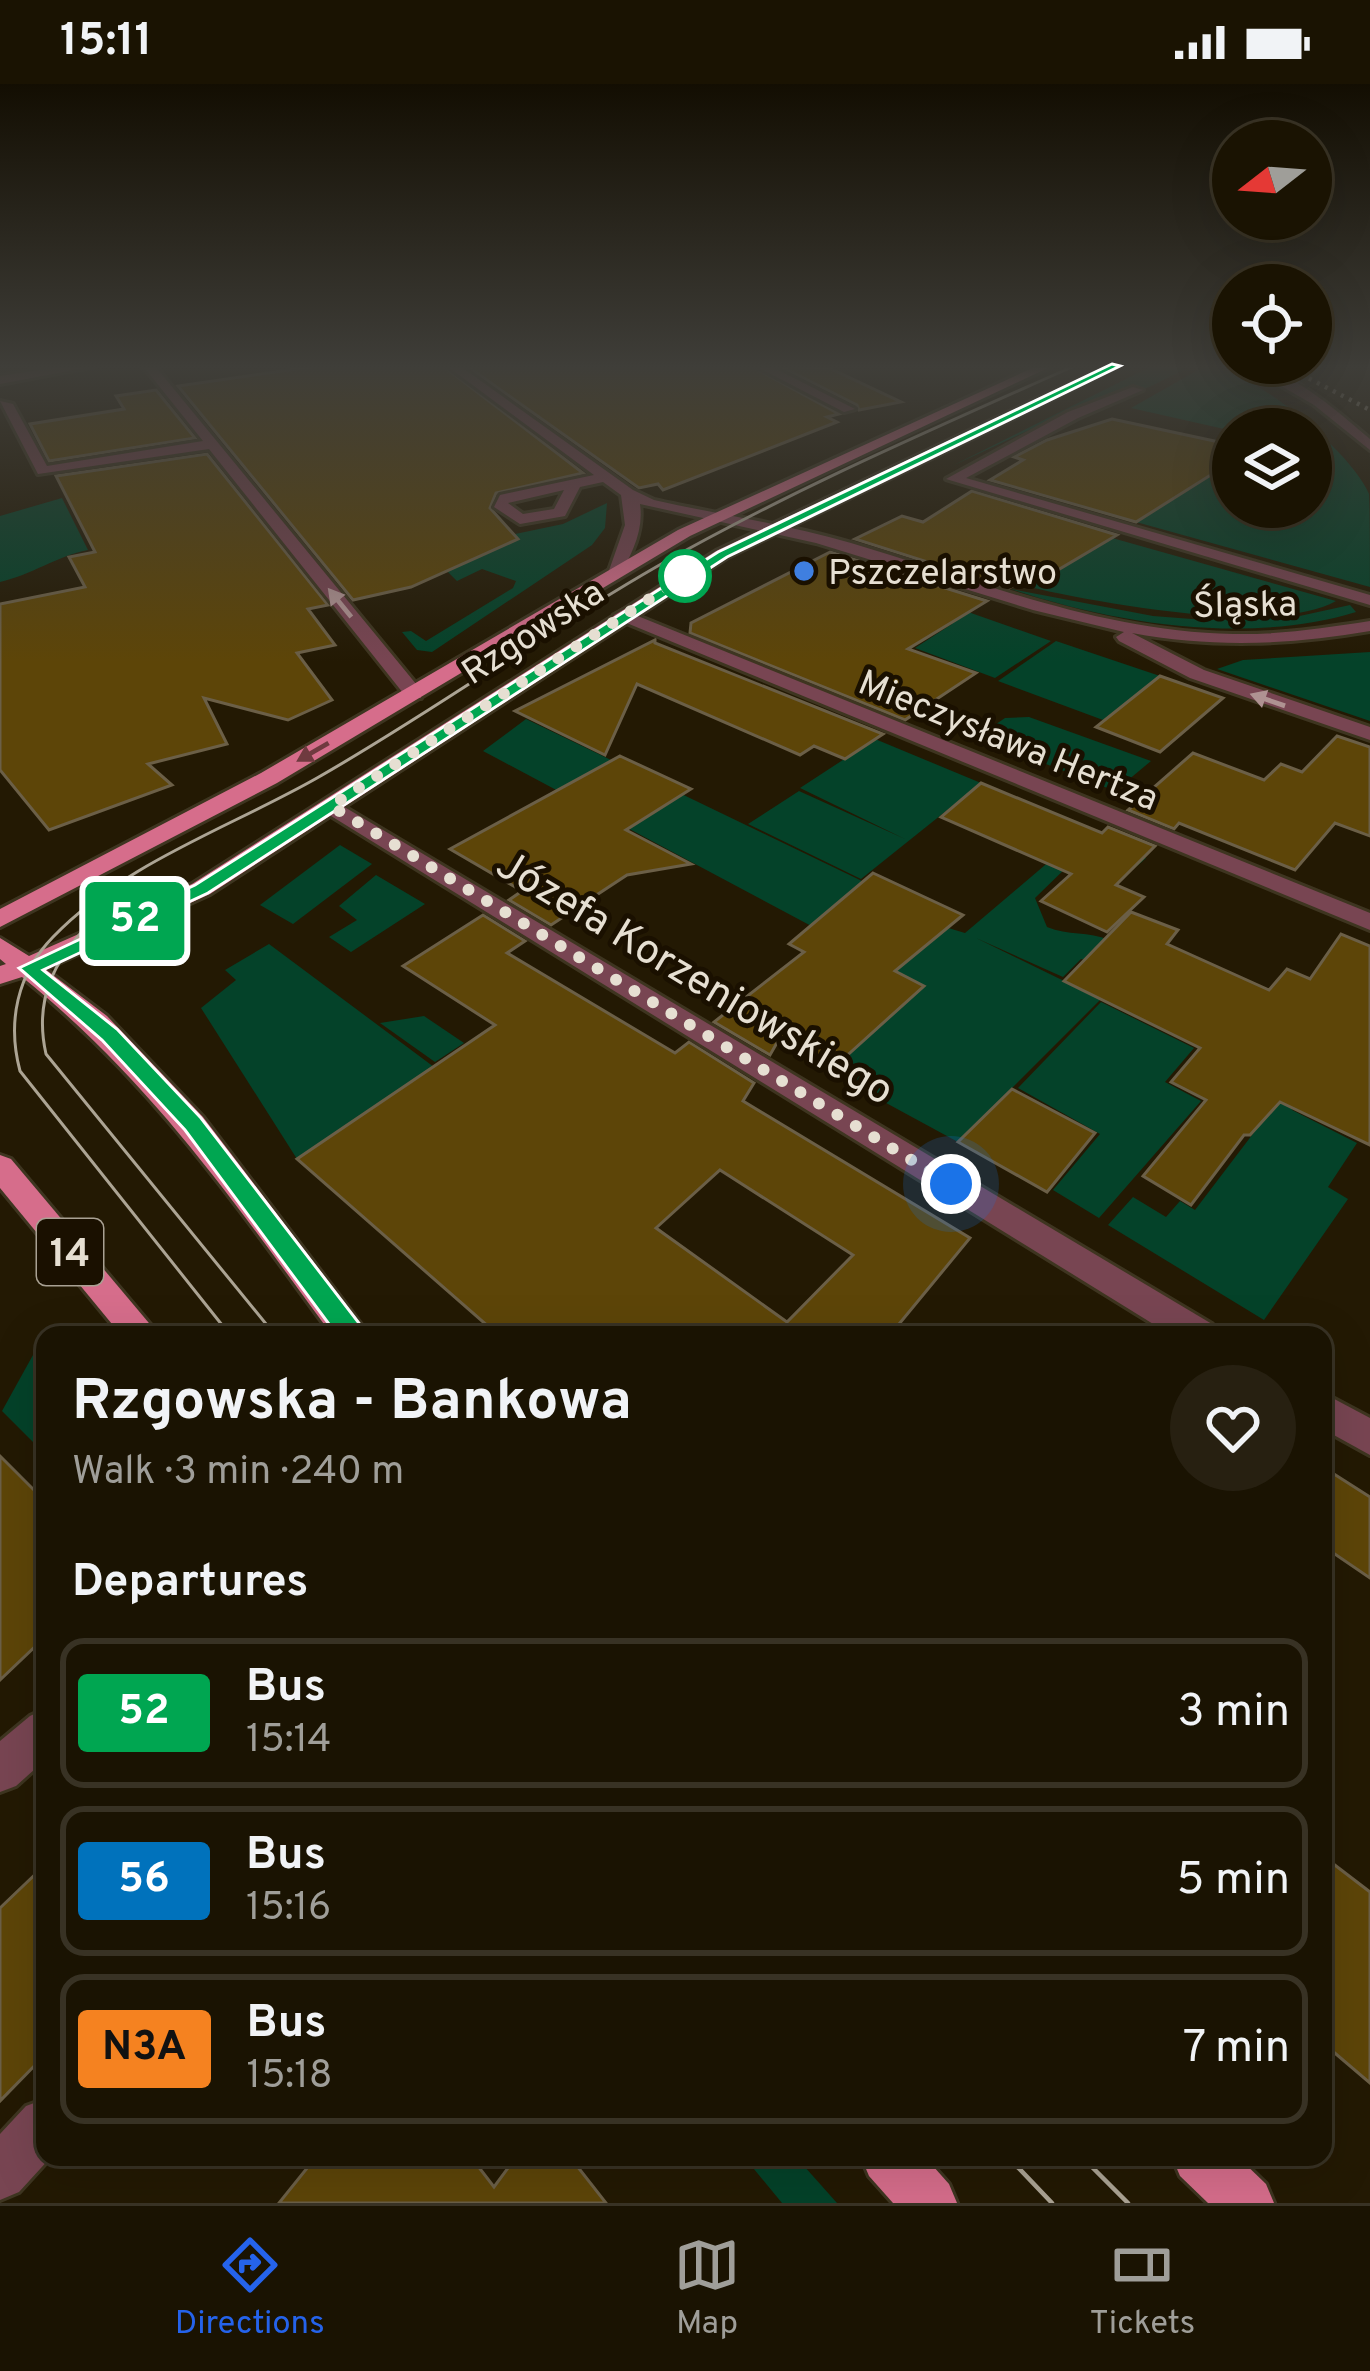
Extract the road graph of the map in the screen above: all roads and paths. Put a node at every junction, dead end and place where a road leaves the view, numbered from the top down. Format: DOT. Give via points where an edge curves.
graph roads {
  1 [pos="40,465"];
  2 [pos="81,465"];
  3 [pos="229,465"];
  4 [pos="589,465"];
  5 [pos="830,465"];
  6 [pos="904,465"];
  7 [pos="975,465"];
  8 [pos="606,477"];
  9 [pos="574,484"];
  10 [pos="628,493"];
  11 [pos="714,518"];
  12 [pos="774,526"];
  13 [pos="612,575"];
  14 [pos="1370,600"];
  15 [pos="623,615"];
  16 [pos="1370,626"];
  17 [pos="1120,630"];
  18 [pos="414,694"];
  19 [pos="1370,734"];
  20 [pos="331,806"];
  21 [pos="0,919"];
  22 [pos="1370,922"];
  23 [pos="0,946"];
  24 [pos="29,968"];
  25 [pos="0,975"];
  26 [pos="0,1167"];
  27 [pos="134,1326"];
  28 [pos="345,1326"];
  29 [pos="1185,1326"];
  30 [pos="1332,1415"];
  31 [pos="1370,1438"];
  32 [pos="36,1739"];
  33 [pos="0,1769"];
  34 [pos="36,2135"];
  35 [pos="896,2166"];
  36 [pos="1208,2166"];
  37 [pos="0,2173"];
  38 [pos="930,2203"];
  39 [pos="1247,2203"];
  1 -- 2 [label="street" via="43,471"];
  18 -- 3 [label="street, one-way"];
  4 -- 8 [label="street"];
  5 -- 11 [label="main road, Rzgowska"];
  6 -- 12 [label="main road, Rzgowska"];
  7 -- 14 [label="street" via="953,476"];
  8 -- 9 [label="street"];
  8 -- 10 [label="street"];
  10 -- 11 [label="street"];
  10 -- 13 [label="street" via="636,526"];
  11 -- 12 [label="street"];
  11 -- 13 [label="main road, Rzgowska"];
  12 -- 15 [label="main road, Rzgowska"];
  12 -- 17 [label="street"];
  13 -- 18 [label="main road, Rzgowska"];
  15 -- 20 [label="main road, Rzgowska"];
  15 -- 22 [label="street, Mieczysława Hertza"];
  16 -- 17 [label="street, Śląska" via="1253,638"];
  19 -- 17 [label="street, one-way" via="1197,674"];
  18 -- 21 [label="main road, Rzgowska, one-way"];
  20 -- 24 [label="main road, Rzgowska" via="202,889"];
  20 -- 29 [label="street, Józefa Korzeniowskiego"];
  23 -- 24 [label="main road"];
  24 -- 25 [label="main road, Rzgowska"];
  24 -- 28 [label="main road" via="109,1034 193,1124"];
  26 -- 27 [label="main road, 14"];
  30 -- 31 [label="street"];
  32 -- 33 [label="street"];
  34 -- 37 [label="street"];
  35 -- 38 [label="main road"];
  36 -- 39 [label="main road"];
}
